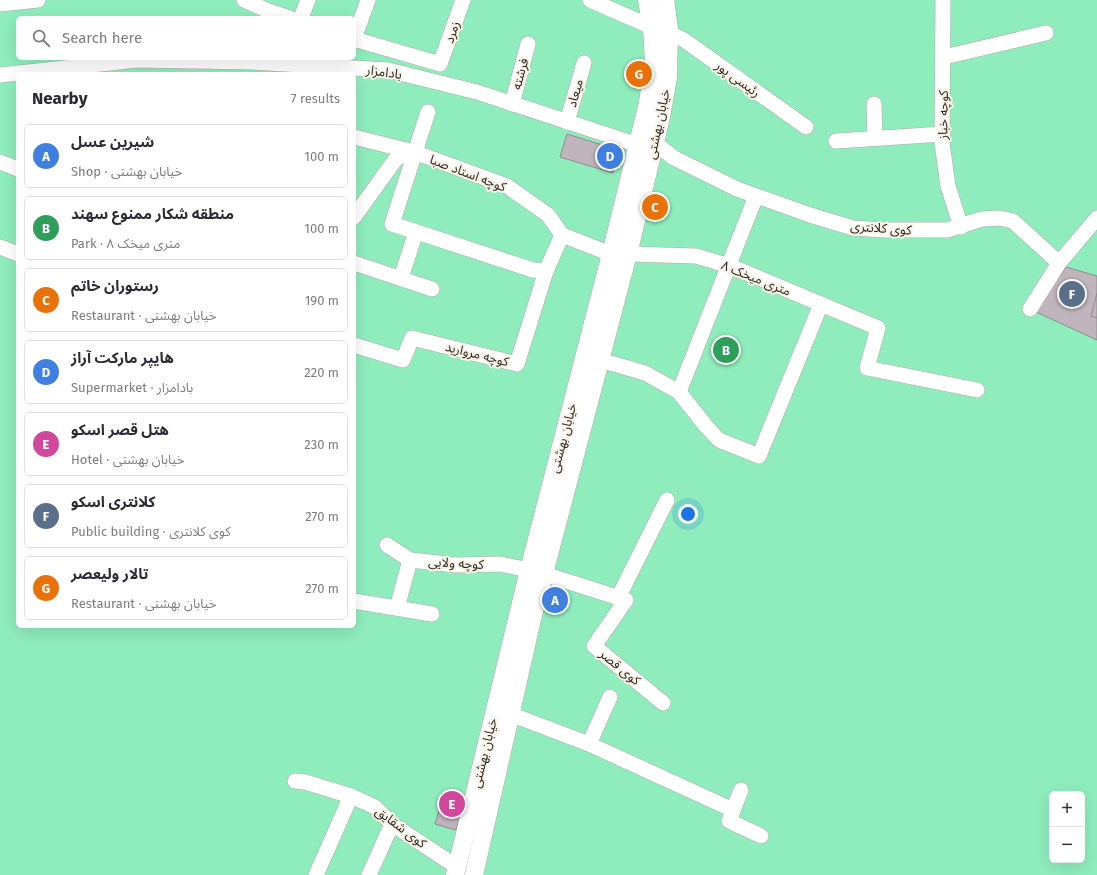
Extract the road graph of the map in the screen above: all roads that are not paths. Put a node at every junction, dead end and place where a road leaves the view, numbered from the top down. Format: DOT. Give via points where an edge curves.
graph roads {
  1 [pos="38,0"];
  2 [pos="244,0"];
  3 [pos="308,0"];
  4 [pos="368,0"];
  5 [pos="462,0"];
  6 [pos="590,0"];
  7 [pos="647,0"];
  8 [pos="665,0"];
  9 [pos="943,0"];
  10 [pos="0,4"];
  11 [pos="284,16"];
  12 [pos="302,16"];
  13 [pos="652,27"];
  14 [pos="356,33"];
  15 [pos="669,33"];
  16 [pos="1046,33"];
  17 [pos="356,40"];
  18 [pos="528,44"];
  19 [pos="944,57"];
  20 [pos="138,60"];
  21 [pos="138,60"];
  22 [pos="348,63"];
  23 [pos="584,63"];
  24 [pos="207,68"];
  25 [pos="28,72"];
  26 [pos="16,73"];
  27 [pos="0,75"];
  28 [pos="512,104"];
  29 [pos="874,104"];
  30 [pos="428,112"];
  31 [pos="567,122"];
  32 [pos="806,127"];
  33 [pos="943,134"];
  34 [pos="356,138"];
  35 [pos="875,138"];
  36 [pos="836,141"];
  37 [pos="646,146"];
  38 [pos="410,152"];
  39 [pos="0,162"];
  40 [pos="16,168"];
  41 [pos="756,196"];
  42 [pos="356,214"];
  43 [pos="1097,218"];
  44 [pos="961,227"];
  45 [pos="416,232"];
  46 [pos="562,235"];
  47 [pos="0,247"];
  48 [pos="16,253"];
  49 [pos="620,254"];
  50 [pos="1059,263"];
  51 [pos="356,264"];
  52 [pos="730,266"];
  53 [pos="546,271"];
  54 [pos="401,278"];
  55 [pos="432,288"];
  56 [pos="821,304"];
  57 [pos="1030,309"];
  58 [pos="356,346"];
  59 [pos="600,360"];
  60 [pos="977,390"];
  61 [pos="679,392"];
  62 [pos="667,500"];
  63 [pos="387,545"];
  64 [pos="410,560"];
  65 [pos="536,572"];
  66 [pos="618,598"];
  67 [pos="356,602"];
  68 [pos="397,608"];
  69 [pos="432,614"];
  70 [pos="610,697"];
  71 [pos="663,703"];
  72 [pos="510,714"];
  73 [pos="589,744"];
  74 [pos="295,782"];
  75 [pos="742,790"];
  76 [pos="351,796"];
  77 [pos="733,810"];
  78 [pos="392,824"];
  79 [pos="761,836"];
  80 [pos="456,871"];
  81 [pos="316,875"];
  82 [pos="369,875"];
  83 [pos="474,875"];
  1 -- 10 [label="street"];
  2 -- 11 [label="street"];
  3 -- 12 [label="street"];
  4 -- 14 [label="street"];
  5 -- 17 [label="street, زمرد" via="440,64"];
  6 -- 13 [label="street"];
  7 -- 13 [label="main road, خیابان بهشتی"];
  8 -- 15 [label="main road, خیابان بهشتی"];
  9 -- 19 [label="street, کوچه خباز"];
  13 -- 37 [label="main road, خیابان بهشتی" via="654,62 648,103"];
  15 -- 32 [label="street, رئیسی پور" via="684,40"];
  15 -- 37 [label="main road, خیابان بهشتی" via="668,77"];
  16 -- 19 [label="street"];
  18 -- 28 [label="street, فرشته"];
  19 -- 33 [label="street, کوچه خباز"];
  20 -- 24 [label="street, بادامزار"];
  21 -- 25 [label="street, بادامزار"];
  22 -- 24 [label="street, بادامزار"];
  22 -- 28 [label="street, بادامزار" via="477,92"];
  23 -- 31 [label="street, میعاد"];
  26 -- 27 [label="street, بادامزار"];
  28 -- 31 [label="street, بادامزار"];
  29 -- 35 [label="street"];
  30 -- 38 [label="street"];
  31 -- 37 [label="street, بادامزار"];
  33 -- 35 [label="street"];
  33 -- 44 [label="street, کوچه خباز" via="948,186"];
  34 -- 38 [label="street, کوچه استاد صبا"];
  35 -- 36 [label="street"];
  37 -- 41 [label="street, کوی کلانتری"];
  37 -- 49 [label="main road, خیابان بهشتی"];
  38 -- 42 [label="street" via="395,160"];
  38 -- 45 [label="street" via="392,224"];
  38 -- 46 [label="street, کوچه استاد صبا" via="507,186 548,215"];
  39 -- 40 [label="street"];
  41 -- 44 [label="street, کوی کلانتری" via="853,228 947,230"];
  41 -- 52 [label="street"];
  43 -- 50 [label="street"];
  44 -- 50 [label="street, کوی کلانتری" via="982,219 1000,218 1013,221"];
  45 -- 53 [label="street" via="533,270"];
  45 -- 54 [label="street"];
  46 -- 49 [label="street"];
  46 -- 53 [label="street"];
  47 -- 48 [label="street"];
  49 -- 52 [label="street, ۸ متری میخک" via="696,256"];
  49 -- 59 [label="main road, خیابان بهشتی"];
  49 -- 65 [label="main road, خیابان بهشتی"];
  50 -- 57 [label="street"];
  51 -- 54 [label="street"];
  52 -- 56 [label="street, ۸ متری میخک"];
  52 -- 61 [label="street"];
  53 -- 58 [label="street, کوچه مروارید" via="517,364 412,338 403,360"];
  54 -- 55 [label="street"];
  56 -- 60 [label="street, ۸ متری میخک" via="878,328 867,368"];
  56 -- 61 [label="street" via="759,456 719,440"];
  59 -- 61 [label="street" via="645,373"];
  59 -- 65 [label="main road, خیابان بهشتی"];
  62 -- 66 [label="street"];
  63 -- 64 [label="street, کوچه ولایی"];
  64 -- 65 [label="street, کوچه ولایی" via="456,565 500,564"];
  64 -- 68 [label="street"];
  65 -- 66 [label="street"];
  65 -- 72 [label="main road, خیابان بهشتی"];
  65 -- 80 [label="main road, خیابان بهشتی"];
  66 -- 71 [label="street, کوی قصر" via="626,600 594,646"];
  67 -- 68 [label="street"];
  68 -- 69 [label="street"];
  70 -- 73 [label="street"];
  72 -- 73 [label="street"];
  72 -- 83 [label="main road, خیابان بهشتی"];
  73 -- 77 [label="street"];
  74 -- 76 [label="street, کوی شقایق" via="305,782"];
  75 -- 77 [label="street"];
  76 -- 78 [label="street, کوی شقایق" via="375,807"];
  76 -- 81 [label="street"];
  77 -- 79 [label="street" via="729,821"];
  78 -- 80 [label="street, کوی شقایق"];
  78 -- 82 [label="street"];
}
